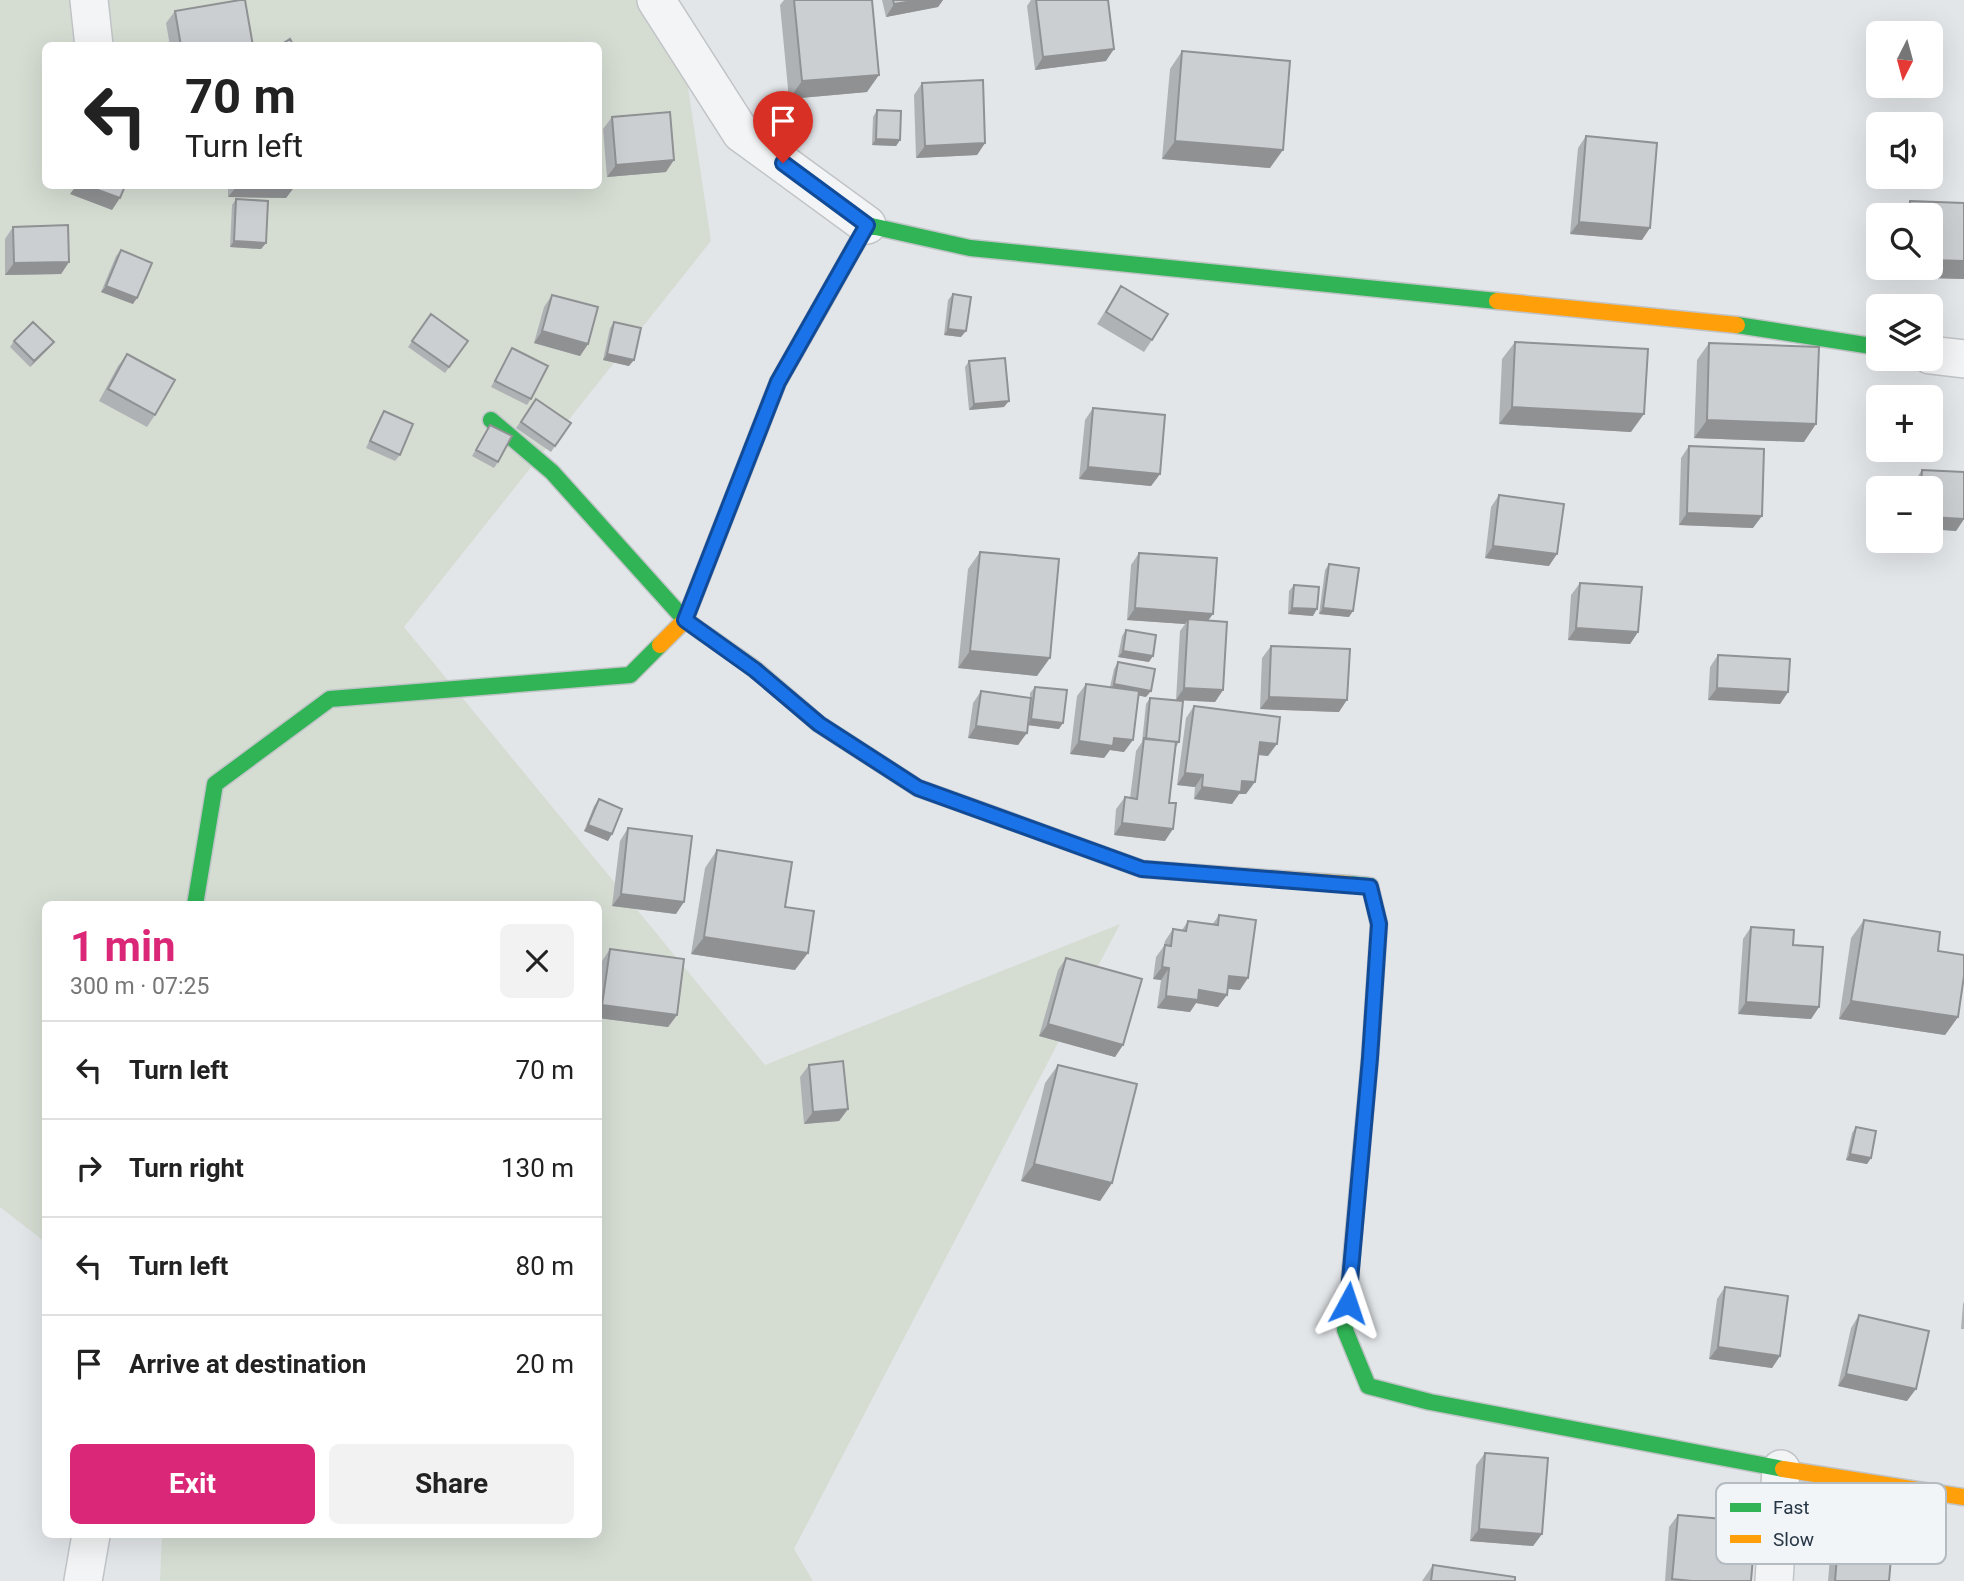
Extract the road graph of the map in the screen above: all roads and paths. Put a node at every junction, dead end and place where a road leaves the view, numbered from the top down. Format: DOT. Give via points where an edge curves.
graph roads {
  1 [pos="89,0"];
  2 [pos="656,0"];
  3 [pos="94,42"];
  4 [pos="867,225"];
  5 [pos="1866,345"];
  6 [pos="1943,357"];
  7 [pos="1964,359"];
  8 [pos="491,420"];
  9 [pos="685,620"];
  10 [pos="196,901"];
  11 [pos="1781,1469"];
  12 [pos="1780,1483"];
  13 [pos="1872,1483"];
  14 [pos="1946,1494"];
  15 [pos="1964,1497"];
  16 [pos="90,1538"];
  17 [pos="83,1581"];
  1 -- 3 [label="street"];
  2 -- 4 [label="street" via="741,132"];
  4 -- 5 [label="street" via="970,248 1736,325"];
  4 -- 9 [label="street" via="778,382"];
  6 -- 7 [label="street"];
  8 -- 9 [label="street" via="552,472"];
  9 -- 10 [label="street" via="630,675 330,699 215,784"];
  9 -- 11 [label="street" via="819,724 918,788 1142,869 1370,887 1379,924 1346,1330 1368,1386"];
  11 -- 12 [label="street"];
  11 -- 13 [label="street"];
  14 -- 15 [label="street"];
  16 -- 17 [label="street"];
}
